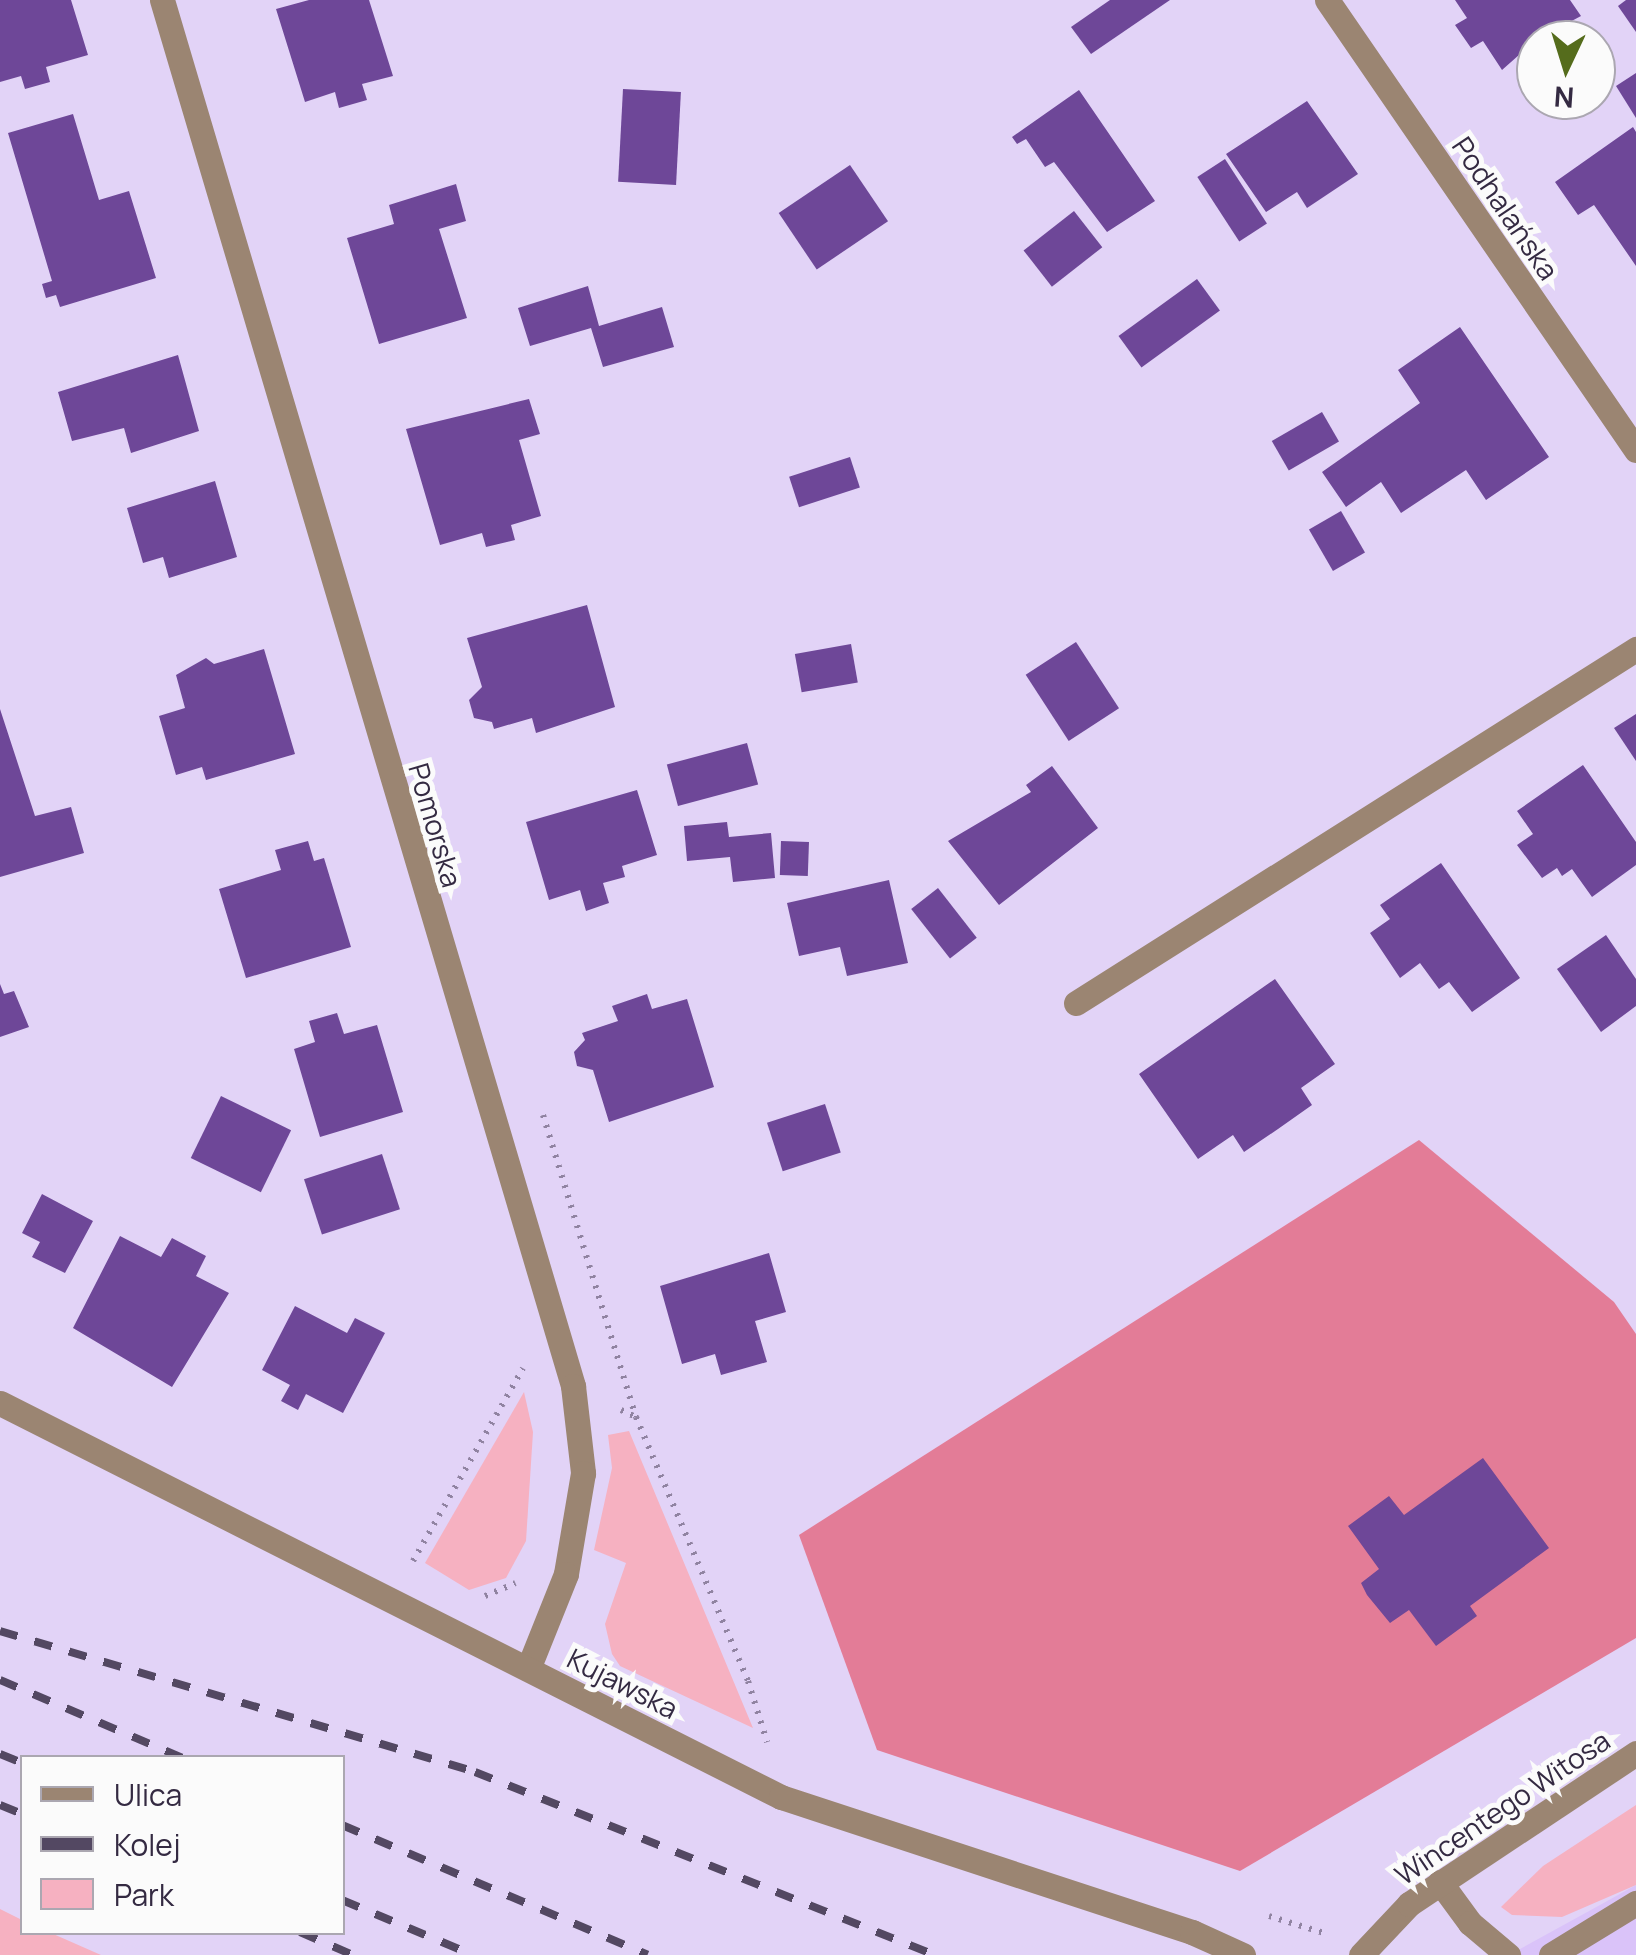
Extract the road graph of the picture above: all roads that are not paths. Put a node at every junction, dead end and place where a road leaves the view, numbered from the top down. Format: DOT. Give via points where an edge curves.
graph roads {
  1 [pos="162,0"];
  2 [pos="1327,0"];
  3 [pos="1636,450"];
  4 [pos="1636,649"];
  5 [pos="1076,1002"];
  6 [pos="0,1404"];
  7 [pos="528,1669"];
  8 [pos="1636,1753"];
  9 [pos="1440,1882"];
  10 [pos="1636,1902"];
  11 [pos="1243,1955"];
  12 [pos="1361,1955"];
  13 [pos="1508,1955"];
  14 [pos="1551,1955"];
  1 -- 7 [label="street, Pomorska" via="572,1386 584,1473 566,1574"];
  2 -- 3 [label="street, Podhalańska"];
  4 -- 5 [label="street"];
  6 -- 7 [label="street, Kujawska"];
  7 -- 11 [label="street, Kujawska" via="781,1797 1192,1932"];
  8 -- 9 [label="street, Wincentego Witosa"];
  9 -- 12 [label="street, Wincentego Witosa"];
  9 -- 13 [label="street" via="1470,1923"];
  10 -- 14 [label="street"];
}
